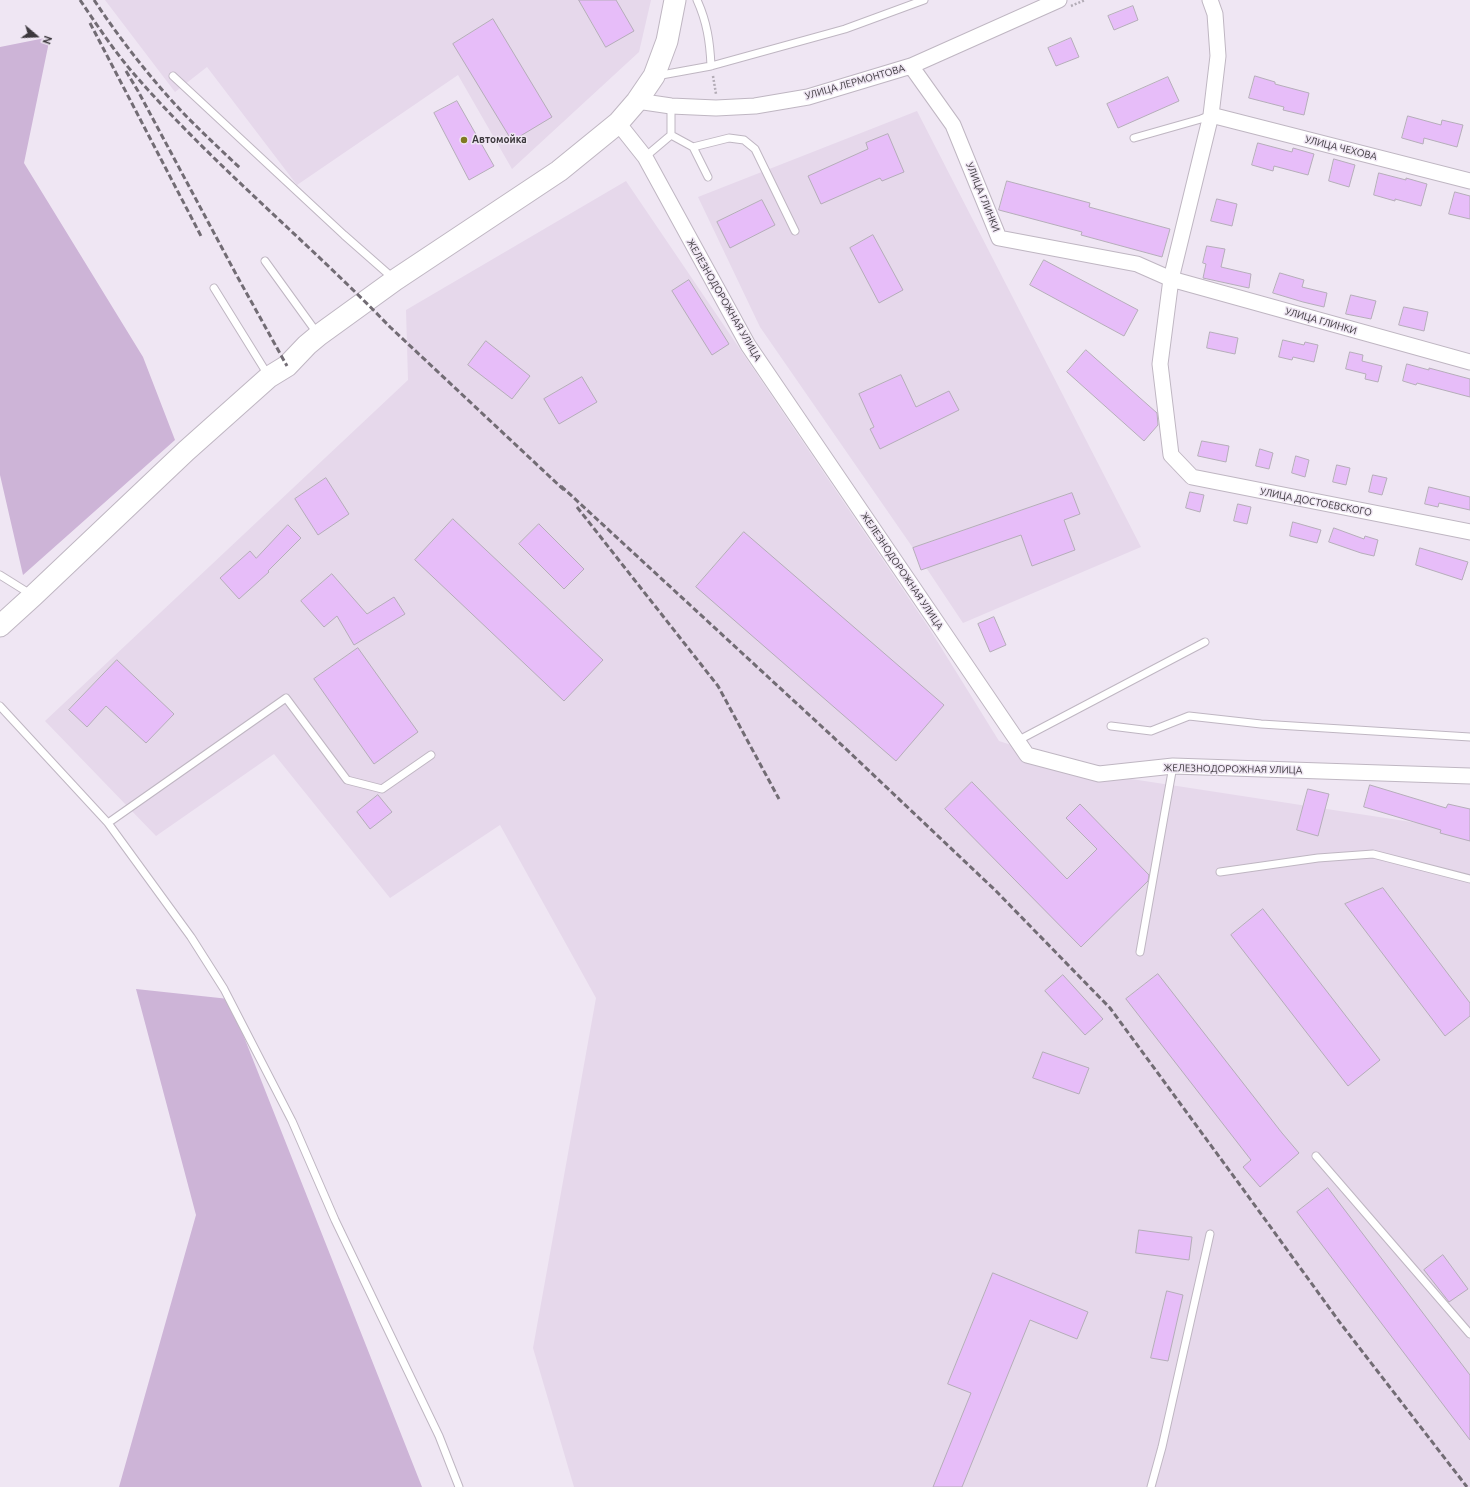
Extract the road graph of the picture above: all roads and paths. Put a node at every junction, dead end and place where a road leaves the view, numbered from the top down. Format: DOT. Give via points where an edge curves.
graph roads {
  1 [pos="675,0"];
  2 [pos="697,0"];
  3 [pos="924,0"];
  4 [pos="1059,0"];
  5 [pos="1210,0"];
  6 [pos="711,66"];
  7 [pos="911,66"];
  8 [pos="173,76"];
  9 [pos="654,76"];
  10 [pos="716,94"];
  11 [pos="637,101"];
  12 [pos="671,106"];
  13 [pos="1211,115"];
  14 [pos="618,123"];
  15 [pos="671,135"];
  16 [pos="1134,138"];
  17 [pos="693,147"];
  18 [pos="645,157"];
  19 [pos="708,177"];
  20 [pos="1470,181"];
  21 [pos="795,231"];
  22 [pos="265,262"];
  23 [pos="1171,279"];
  24 [pos="395,280"];
  25 [pos="214,288"];
  26 [pos="319,335"];
  27 [pos="1470,362"];
  28 [pos="269,377"];
  29 [pos="1470,532"];
  30 [pos="0,575"];
  31 [pos="34,596"];
  32 [pos="0,626"];
  33 [pos="1205,642"];
  34 [pos="0,706"];
  35 [pos="1111,726"];
  36 [pos="1470,737"];
  37 [pos="1017,741"];
  38 [pos="431,755"];
  39 [pos="1173,766"];
  40 [pos="1470,776"];
  41 [pos="108,823"];
  42 [pos="1220,872"];
  43 [pos="1470,879"];
  44 [pos="1140,952"];
  45 [pos="1316,1156"];
  46 [pos="1210,1234"];
  47 [pos="1470,1334"];
  48 [pos="459,1487"];
  49 [pos="1151,1487"];
  1 -- 9 [label="main road" via="667,41"];
  2 -- 6 [label="lane" via="710,42"];
  3 -- 6 [label="lane" via="845,29"];
  4 -- 7 [label="street, УЛИЦА ЛЕРМОНТОВА"];
  5 -- 13 [label="street" via="1215,14 1218,56"];
  6 -- 9 [label="lane"];
  6 -- 10 [label="path"];
  7 -- 12 [label="street, УЛИЦА ЛЕРМОНТОВА" via="808,96 755,106"];
  7 -- 23 [label="street, УЛИЦА ГЛИНКИ" via="953,125 999,238 1137,264"];
  8 -- 24 [label="lane"];
  9 -- 11 [label="main road"];
  11 -- 12 [label="street, УЛИЦА ЛЕРМОНТОВА"];
  11 -- 14 [label="main road"];
  12 -- 15 [label="lane"];
  13 -- 16 [label="lane"];
  13 -- 20 [label="street, УЛИЦА ЧЕХОВА"];
  13 -- 23 [label="street"];
  14 -- 18 [label="street, ЖЕЛЕЗНОДОРОЖНАЯ УЛИЦА"];
  14 -- 24 [label="main road" via="559,171"];
  15 -- 17 [label="lane"];
  15 -- 18 [label="lane"];
  17 -- 19 [label="lane"];
  17 -- 21 [label="lane" via="728,138 744,140 755,149"];
  18 -- 37 [label="street, ЖЕЛЕЗНОДОРОЖНАЯ УЛИЦА" via="748,345"];
  22 -- 26 [label="lane"];
  23 -- 27 [label="street, УЛИЦА ГЛИНКИ"];
  23 -- 29 [label="street, УЛИЦА ДОСТОЕВСКОГО" via="1160,364 1171,455 1192,477"];
  24 -- 26 [label="main road"];
  25 -- 28 [label="lane"];
  26 -- 28 [label="main road" via="287,366"];
  28 -- 31 [label="main road" via="186,451"];
  30 -- 31 [label="lane"];
  31 -- 32 [label="main road"];
  33 -- 37 [label="lane"];
  34 -- 41 [label="lane"];
  35 -- 36 [label="lane" via="1152,731 1189,716 1261,724"];
  37 -- 39 [label="street, ЖЕЛЕЗНОДОРОЖНАЯ УЛИЦА" via="1027,755 1099,774"];
  38 -- 41 [label="lane" via="382,789 347,780 286,698"];
  39 -- 40 [label="street, ЖЕЛЕЗНОДОРОЖНАЯ УЛИЦА"];
  39 -- 44 [label="lane"];
  41 -- 48 [label="lane" via="191,938 224,989 251,1040 292,1121 335,1220 439,1436"];
  42 -- 43 [label="lane" via="1318,858 1372,854"];
  45 -- 47 [label="lane"];
  46 -- 49 [label="lane"];
}
